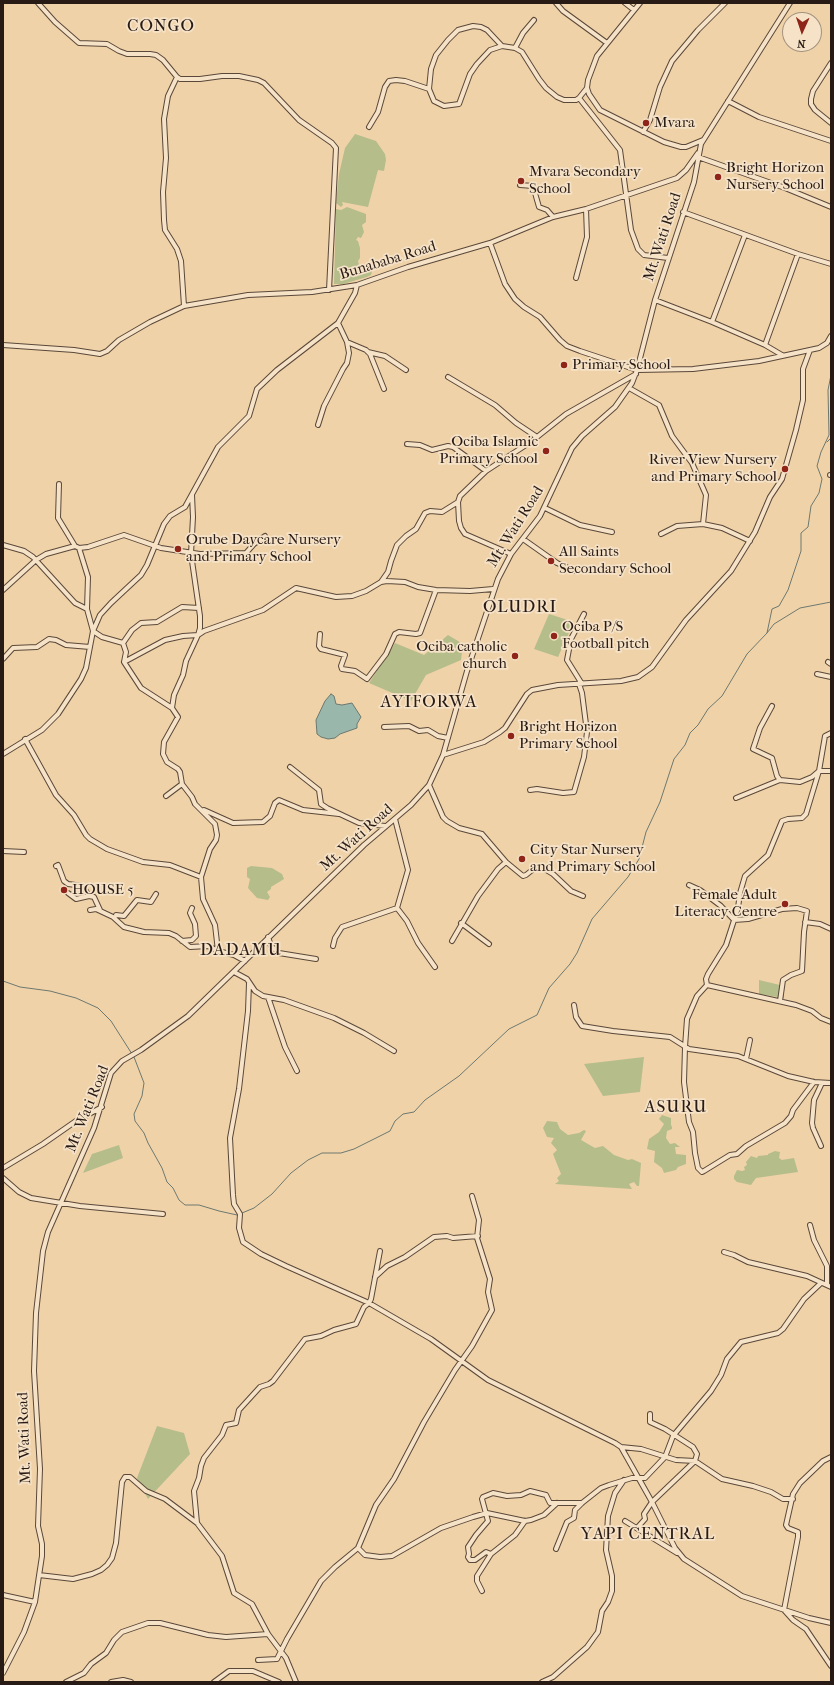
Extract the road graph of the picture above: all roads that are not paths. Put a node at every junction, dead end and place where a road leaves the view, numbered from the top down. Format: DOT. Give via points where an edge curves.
graph roads {
  1 [pos="38,3"];
  2 [pos="556,3"];
  3 [pos="625,3"];
  4 [pos="640,3"];
  5 [pos="725,3"];
  6 [pos="790,3"];
  7 [pos="634,10"];
  8 [pos="534,20"];
  9 [pos="607,43"];
  10 [pos="502,46"];
  11 [pos="515,48"];
  12 [pos="831,63"];
  13 [pos="177,77"];
  14 [pos="587,88"];
  15 [pos="429,89"];
  16 [pos="579,98"];
  17 [pos="728,102"];
  18 [pos="831,123"];
  19 [pos="369,127"];
  20 [pos="643,132"];
  21 [pos="703,139"];
  22 [pos="831,141"];
  23 [pos="698,152"];
  24 [pos="698,158"];
  25 [pos="520,185"];
  26 [pos="626,195"];
  27 [pos="831,207"];
  28 [pos="586,209"];
  29 [pos="683,212"];
  30 [pos="553,217"];
  31 [pos="745,235"];
  32 [pos="490,243"];
  33 [pos="798,254"];
  34 [pos="668,258"];
  35 [pos="831,264"];
  36 [pos="576,278"];
  37 [pos="358,285"];
  38 [pos="329,290"];
  39 [pos="655,300"];
  40 [pos="184,306"];
  41 [pos="712,322"];
  42 [pos="338,323"];
  43 [pos="831,336"];
  44 [pos="347,342"];
  45 [pos="765,345"];
  46 [pos="3,346"];
  47 [pos="810,350"];
  48 [pos="368,352"];
  49 [pos="783,355"];
  50 [pos="406,370"];
  51 [pos="637,372"];
  52 [pos="448,377"];
  53 [pos="629,388"];
  54 [pos="384,389"];
  55 [pos="318,425"];
  56 [pos="537,437"];
  57 [pos="407,444"];
  58 [pos="486,472"];
  59 [pos="58,484"];
  60 [pos="192,495"];
  61 [pos="458,502"];
  62 [pos="545,508"];
  63 [pos="703,524"];
  64 [pos="612,532"];
  65 [pos="661,534"];
  66 [pos="265,536"];
  67 [pos="523,539"];
  68 [pos="750,541"];
  69 [pos="3,545"];
  70 [pos="154,546"];
  71 [pos="77,547"];
  72 [pos="191,554"];
  73 [pos="511,554"];
  74 [pos="36,560"];
  75 [pos="575,571"];
  76 [pos="381,582"];
  77 [pos="493,589"];
  78 [pos="3,590"];
  79 [pos="436,590"];
  80 [pos="199,608"];
  81 [pos="87,609"];
  82 [pos="584,614"];
  83 [pos="200,628"];
  84 [pos="93,631"];
  85 [pos="204,631"];
  86 [pos="320,634"];
  87 [pos="198,635"];
  88 [pos="123,643"];
  89 [pos="90,647"];
  90 [pos="3,659"];
  91 [pos="124,662"];
  92 [pos="817,674"];
  93 [pos="831,677"];
  94 [pos="580,684"];
  95 [pos="772,706"];
  96 [pos="172,708"];
  97 [pos="384,727"];
  98 [pos="831,733"];
  99 [pos="448,738"];
  100 [pos="25,739"];
  101 [pos="3,754"];
  102 [pos="443,755"];
  103 [pos="290,768"];
  104 [pos="819,771"];
  105 [pos="831,771"];
  106 [pos="780,780"];
  107 [pos="182,784"];
  108 [pos="429,785"];
  109 [pos="530,790"];
  110 [pos="166,796"];
  111 [pos="736,798"];
  112 [pos="197,806"];
  113 [pos="339,814"];
  114 [pos="395,818"];
  115 [pos="385,826"];
  116 [pos="3,851"];
  117 [pos="24,852"];
  118 [pos="506,862"];
  119 [pos="56,866"];
  120 [pos="201,877"];
  121 [pos="689,885"];
  122 [pos="68,893"];
  123 [pos="156,894"];
  124 [pos="89,896"];
  125 [pos="583,896"];
  126 [pos="192,908"];
  127 [pos="397,908"];
  128 [pos="90,910"];
  129 [pos="115,916"];
  130 [pos="734,920"];
  131 [pos="805,922"];
  132 [pos="461,923"];
  133 [pos="831,929"];
  134 [pos="268,937"];
  135 [pos="182,941"];
  136 [pos="452,941"];
  137 [pos="489,944"];
  138 [pos="333,946"];
  139 [pos="218,951"];
  140 [pos="316,959"];
  141 [pos="245,961"];
  142 [pos="435,967"];
  143 [pos="234,972"];
  144 [pos="249,983"];
  145 [pos="707,985"];
  146 [pos="268,997"];
  147 [pos="780,1001"];
  148 [pos="574,1005"];
  149 [pos="831,1022"];
  150 [pos="750,1040"];
  151 [pos="685,1047"];
  152 [pos="394,1051"];
  153 [pos="746,1059"];
  154 [pos="297,1071"];
  155 [pos="814,1082"];
  156 [pos="822,1083"];
  157 [pos="831,1083"];
  158 [pos="102,1106"];
  159 [pos="821,1146"];
  160 [pos="3,1168"];
  161 [pos="3,1178"];
  162 [pos="472,1196"];
  163 [pos="62,1204"];
  164 [pos="163,1214"];
  165 [pos="810,1225"];
  166 [pos="478,1236"];
  167 [pos="380,1251"];
  168 [pos="724,1252"];
  169 [pos="375,1277"];
  170 [pos="821,1283"];
  171 [pos="829,1286"];
  172 [pos="369,1303"];
  173 [pos="461,1362"];
  174 [pos="650,1414"];
  175 [pos="674,1435"];
  176 [pos="621,1447"];
  177 [pos="665,1457"];
  178 [pos="831,1457"];
  179 [pos="695,1461"];
  180 [pos="639,1478"];
  181 [pos="624,1479"];
  182 [pos="793,1499"];
  183 [pos="652,1502"];
  184 [pos="556,1503"];
  185 [pos="582,1503"];
  186 [pos="487,1513"];
  187 [pos="525,1521"];
  188 [pos="625,1521"];
  189 [pos="196,1523"];
  190 [pos="637,1528"];
  191 [pos="358,1548"];
  192 [pos="556,1549"];
  193 [pos="677,1553"];
  194 [pos="492,1554"];
  195 [pos="39,1575"];
  196 [pos="482,1591"];
  197 [pos="3,1595"];
  198 [pos="34,1602"];
  199 [pos="784,1610"];
  200 [pos="831,1623"];
  201 [pos="268,1634"];
  202 [pos="281,1651"];
  203 [pos="258,1660"];
  204 [pos="831,1666"];
  205 [pos="3,1673"];
  206 [pos="553,1680"];
  207 [pos="66,1682"];
  208 [pos="111,1682"];
  209 [pos="131,1682"];
  210 [pos="214,1682"];
  211 [pos="279,1682"];
  212 [pos="296,1682"];
  213 [pos="542,1682"];
  1 -- 13 [label="street" via="78,43 107,44 127,54 156,55"];
  2 -- 9 [label="street"];
  3 -- 7 [label="street"];
  4 -- 7 [label="street"];
  5 -- 20 [label="street" via="673,60"];
  6 -- 17 [label="street, Mt. Wati Road"];
  7 -- 9 [label="street"];
  8 -- 11 [label="street"];
  9 -- 14 [label="street" via="593,64"];
  10 -- 11 [label="street"];
  10 -- 15 [label="street" via="490,50 477,64 470,74 457,106 436,103"];
  10 -- 15 [label="street" via="481,27 473,26 458,30 435,59 429,76"];
  11 -- 16 [label="street" via="526,56 546,88 558,97 570,101"];
  12 -- 18 [label="street" via="814,91 811,104"];
  13 -- 38 [label="street" via="188,80 239,76 258,80 264,83 299,120 336,148"];
  13 -- 40 [label="street" via="168,96 164,119 166,158 163,192 165,230 177,249 181,262"];
  14 -- 16 [label="street"];
  14 -- 20 [label="street" via="594,104 600,110"];
  15 -- 19 [label="street" via="405,81 390,81 385,87 378,112"];
  16 -- 26 [label="street" via="618,147"];
  17 -- 21 [label="street, Mt. Wati Road"];
  17 -- 22 [label="street"];
  20 -- 21 [label="street" via="681,147"];
  21 -- 23 [label="street, Mt. Wati Road"];
  23 -- 24 [label="street, Mt. Wati Road"];
  23 -- 26 [label="street, Bunababa Road" via="681,176"];
  24 -- 27 [label="street"];
  24 -- 29 [label="street, Mt. Wati Road" via="694,182"];
  25 -- 30 [label="street" via="533,186 539,207 548,210"];
  26 -- 28 [label="street, Bunababa Road"];
  26 -- 34 [label="street" via="633,237 638,249 644,255"];
  28 -- 30 [label="street, Bunababa Road"];
  28 -- 36 [label="street" via="587,237"];
  29 -- 31 [label="street"];
  29 -- 34 [label="street, Mt. Wati Road"];
  30 -- 32 [label="street, Bunababa Road"];
  31 -- 33 [label="street"];
  31 -- 41 [label="street"];
  32 -- 37 [label="street, Bunababa Road"];
  32 -- 51 [label="street" via="505,284 515,299 540,317 560,340 567,346"];
  33 -- 35 [label="street"];
  33 -- 45 [label="street"];
  34 -- 39 [label="street, Mt. Wati Road"];
  37 -- 38 [label="street, Bunababa Road"];
  37 -- 42 [label="street"];
  38 -- 40 [label="street, Bunababa Road" via="248,296"];
  39 -- 41 [label="street"];
  39 -- 51 [label="street, Mt. Wati Road"];
  40 -- 46 [label="street, Bunababa Road" via="119,340 100,354"];
  41 -- 45 [label="street"];
  42 -- 44 [label="street"];
  42 -- 60 [label="street" via="257,389 249,416 218,447"];
  43 -- 47 [label="street" via="823,347"];
  44 -- 48 [label="street"];
  44 -- 55 [label="street" via="347,363 324,406"];
  45 -- 49 [label="street"];
  47 -- 49 [label="street"];
  47 -- 68 [label="street" via="803,369 799,420 782,479 770,497"];
  48 -- 50 [label="street" via="385,356"];
  48 -- 54 [label="street"];
  49 -- 51 [label="street" via="759,361 710,367"];
  51 -- 53 [label="street, Mt. Wati Road"];
  51 -- 56 [label="street" via="566,414"];
  52 -- 56 [label="street" via="495,404"];
  53 -- 62 [label="street, Mt. Wati Road" via="610,412 572,448"];
  53 -- 63 [label="street" via="659,405 672,436 692,463 706,495"];
  56 -- 58 [label="street"];
  57 -- 58 [label="street" via="420,445 432,450 450,446"];
  58 -- 61 [label="street" via="463,492"];
  59 -- 71 [label="street" via="58,518"];
  60 -- 70 [label="street" via="185,507 166,520"];
  60 -- 72 [label="street"];
  61 -- 73 [label="street" via="459,521 465,534"];
  61 -- 76 [label="street" via="442,512 425,513 416,529 397,546 388,572"];
  62 -- 64 [label="street" via="580,525"];
  62 -- 67 [label="street, Mt. Wati Road"];
  63 -- 65 [label="street" via="677,526"];
  63 -- 68 [label="street" via="722,528"];
  66 -- 72 [label="street" via="246,552"];
  67 -- 73 [label="street, Mt. Wati Road"];
  67 -- 75 [label="street" via="557,563"];
  68 -- 94 [label="street" via="731,572 686,620 645,673 621,681"];
  69 -- 74 [label="street" via="24,551"];
  70 -- 71 [label="street" via="124,535"];
  70 -- 72 [label="street"];
  70 -- 84 [label="street" via="141,576 105,608"];
  71 -- 74 [label="street" via="50,553"];
  71 -- 81 [label="street" via="88,577"];
  72 -- 80 [label="street"];
  73 -- 77 [label="street, Mt. Wati Road"];
  74 -- 78 [label="street"];
  74 -- 81 [label="street" via="75,603"];
  76 -- 79 [label="street" via="405,582"];
  76 -- 85 [label="street" via="347,597 327,596 296,588 263,610"];
  77 -- 79 [label="street"];
  77 -- 99 [label="street, Mt. Wati Road"];
  79 -- 86 [label="street" via="420,633 395,634 386,654 368,678 355,671 342,669 345,654 321,649"];
  80 -- 83 [label="street"];
  80 -- 88 [label="street" via="182,607 157,622 141,623 132,630"];
  81 -- 84 [label="street"];
  82 -- 94 [label="street" via="571,639 567,660"];
  83 -- 85 [label="street"];
  83 -- 87 [label="street"];
  84 -- 88 [label="street"];
  84 -- 89 [label="street"];
  85 -- 87 [label="street"];
  87 -- 91 [label="street" via="165,640"];
  87 -- 96 [label="street" via="186,661"];
  88 -- 91 [label="street" via="126,647"];
  89 -- 90 [label="street" via="66,645 48,639 37,647 13,648"];
  89 -- 100 [label="street" via="81,679 58,714 48,726"];
  91 -- 96 [label="street" via="141,688"];
  92 -- 93 [label="street"];
  94 -- 102 [label="street" via="532,690 526,694 500,732 484,742"];
  94 -- 109 [label="street" via="587,732 584,757 574,792 570,794"];
  95 -- 106 [label="street" via="760,728 753,749 772,758"];
  96 -- 107 [label="street" via="178,718 164,742 163,754 167,762 180,772"];
  97 -- 99 [label="street" via="409,726"];
  98 -- 104 [label="street" via="825,736"];
  99 -- 102 [label="street, Mt. Wati Road"];
  100 -- 101 [label="street"];
  100 -- 120 [label="street" via="56,795 74,815 90,839 107,849 142,862 170,866"];
  102 -- 108 [label="street, Mt. Wati Road"];
  103 -- 113 [label="street" via="319,790 323,806"];
  104 -- 105 [label="street"];
  104 -- 106 [label="street" via="800,782"];
  104 -- 130 [label="street" via="806,814 802,818 782,821 768,855 745,876"];
  106 -- 111 [label="street"];
  107 -- 110 [label="street"];
  107 -- 112 [label="street"];
  108 -- 114 [label="street, Mt. Wati Road"];
  108 -- 118 [label="street" via="443,817 459,828 482,834"];
  112 -- 113 [label="street" via="212,815 237,824 266,821 274,803 279,800 302,810"];
  112 -- 120 [label="street" via="215,824 216,831 216,840"];
  113 -- 115 [label="street" via="367,825"];
  114 -- 115 [label="street, Mt. Wati Road"];
  114 -- 127 [label="street" via="408,870"];
  115 -- 134 [label="street, Mt. Wati Road"];
  116 -- 117 [label="street"];
  118 -- 125 [label="street" via="522,876 536,867 543,868 566,887"];
  118 -- 132 [label="street" via="478,896"];
  119 -- 124 [label="street" via="58,865 64,881 83,886"];
  120 -- 139 [label="street" via="203,899 215,927"];
  121 -- 130 [label="street" via="721,906"];
  122 -- 124 [label="street" via="76,899"];
  123 -- 129 [label="street" via="151,902 137,900 124,916"];
  124 -- 129 [label="street" via="95,899 100,910"];
  126 -- 135 [label="street" via="190,913 195,924 196,936 192,940"];
  127 -- 138 [label="street" via="342,927 334,938"];
  127 -- 142 [label="street"];
  128 -- 129 [label="street" via="94,908"];
  129 -- 135 [label="street" via="124,926 144,932 169,933"];
  130 -- 131 [label="street" via="792,908 806,911"];
  130 -- 145 [label="street" via="726,945 707,977"];
  131 -- 133 [label="street"];
  131 -- 147 [label="street" via="802,971 783,980"];
  132 -- 136 [label="street"];
  132 -- 137 [label="street"];
  134 -- 140 [label="street" via="271,946 279,953"];
  134 -- 141 [label="street, Mt. Wati Road"];
  135 -- 139 [label="street" via="190,947 208,946"];
  139 -- 141 [label="street"];
  141 -- 143 [label="street, Mt. Wati Road"];
  143 -- 144 [label="street" via="247,979"];
  143 -- 158 [label="street, Mt. Wati Road" via="178,1025 122,1060 111,1073"];
  144 -- 146 [label="street" via="255,991"];
  144 -- 172 [label="street" via="238,1094 230,1138 234,1204 240,1214 239,1228 243,1242 296,1271"];
  145 -- 147 [label="street"];
  145 -- 151 [label="street" via="697,996 687,1019"];
  146 -- 152 [label="street" via="334,1018 371,1036"];
  146 -- 154 [label="street" via="284,1047"];
  147 -- 149 [label="street" via="808,1009"];
  148 -- 151 [label="street" via="576,1017 582,1026 670,1037"];
  150 -- 153 [label="street"];
  151 -- 153 [label="street"];
  151 -- 155 [label="street" via="683,1072 689,1122 694,1137 697,1164 702,1172 730,1154 738,1154 746,1146 785,1123"];
  153 -- 155 [label="street" via="788,1076"];
  155 -- 156 [label="street"];
  156 -- 157 [label="street"];
  156 -- 159 [label="street" via="814,1100 812,1122"];
  158 -- 160 [label="street"];
  158 -- 163 [label="street, Mt. Wati Road"];
  161 -- 163 [label="street" via="19,1192 31,1198"];
  162 -- 166 [label="street" via="479,1220"];
  163 -- 164 [label="street"];
  163 -- 195 [label="street, Mt. Wati Road" via="48,1232 43,1251 36,1313 34,1371 40,1469 37,1516 42,1544"];
  165 -- 171 [label="street" via="814,1240 827,1266"];
  166 -- 169 [label="street" via="434,1237 387,1266"];
  166 -- 173 [label="street" via="490,1278 488,1292 492,1309"];
  167 -- 169 [label="street"];
  168 -- 170 [label="street" via="748,1262 807,1276"];
  169 -- 172 [label="street"];
  170 -- 171 [label="street"];
  170 -- 175 [label="street" via="778,1333 741,1342 726,1358 721,1375 711,1391"];
  172 -- 173 [label="street"];
  172 -- 189 [label="street" via="364,1307 356,1324 305,1339 273,1381 260,1388 239,1410 236,1423 226,1425 202,1461 194,1491"];
  173 -- 176 [label="street" via="498,1386"];
  173 -- 191 [label="street" via="376,1505"];
  174 -- 175 [label="street" via="650,1422"];
  175 -- 177 [label="street"];
  175 -- 179 [label="street" via="692,1447 697,1454"];
  176 -- 177 [label="street" via="641,1449"];
  176 -- 180 [label="street"];
  177 -- 179 [label="street"];
  177 -- 180 [label="street" via="646,1477"];
  178 -- 182 [label="street" via="800,1483 793,1492"];
  179 -- 182 [label="street" via="722,1479 753,1486 783,1499"];
  179 -- 183 [label="street"];
  180 -- 181 [label="street"];
  180 -- 183 [label="street"];
  181 -- 185 [label="street" via="601,1488"];
  181 -- 206 [label="street" via="613,1498 607,1531 606,1550 612,1576 611,1597 602,1611 596,1636"];
  182 -- 199 [label="street" via="786,1525 798,1532 798,1537"];
  183 -- 190 [label="street" via="644,1514 645,1519"];
  183 -- 193 [label="street"];
  184 -- 185 [label="street"];
  184 -- 186 [label="street" via="548,1502 546,1495 532,1491 507,1496 493,1493 482,1498"];
  184 -- 187 [label="street" via="538,1519"];
  185 -- 192 [label="street" via="575,1510 574,1518 567,1522"];
  186 -- 187 [label="street"];
  186 -- 191 [label="street" via="441,1528 392,1556 365,1555"];
  186 -- 194 [label="street" via="488,1521 468,1547 468,1557 470,1560 476,1560 486,1552"];
  187 -- 194 [label="street" via="515,1535"];
  188 -- 190 [label="street"];
  189 -- 195 [label="street" via="165,1499 150,1493 127,1477 122,1482 120,1492 116,1543 107,1565 92,1574 73,1579"];
  189 -- 201 [label="street" via="222,1556 234,1593 252,1604"];
  190 -- 193 [label="street"];
  191 -- 202 [label="street" via="321,1581"];
  193 -- 199 [label="street" via="736,1592"];
  194 -- 196 [label="street" via="476,1576"];
  195 -- 198 [label="street, Mt. Wati Road"];
  197 -- 198 [label="street"];
  198 -- 205 [label="street, Mt. Wati Road" via="24,1632"];
  199 -- 200 [label="street"];
  199 -- 204 [label="street" via="806,1629"];
  201 -- 202 [label="street"];
  201 -- 207 [label="street" via="226,1637 160,1623 148,1623 122,1632 106,1654 91,1664 84,1673"];
  202 -- 203 [label="street" via="277,1659"];
  202 -- 212 [label="street"];
  206 -- 213 [label="street"];
  208 -- 209 [label="street"];
  210 -- 211 [label="street" via="228,1671 253,1671"];
}
